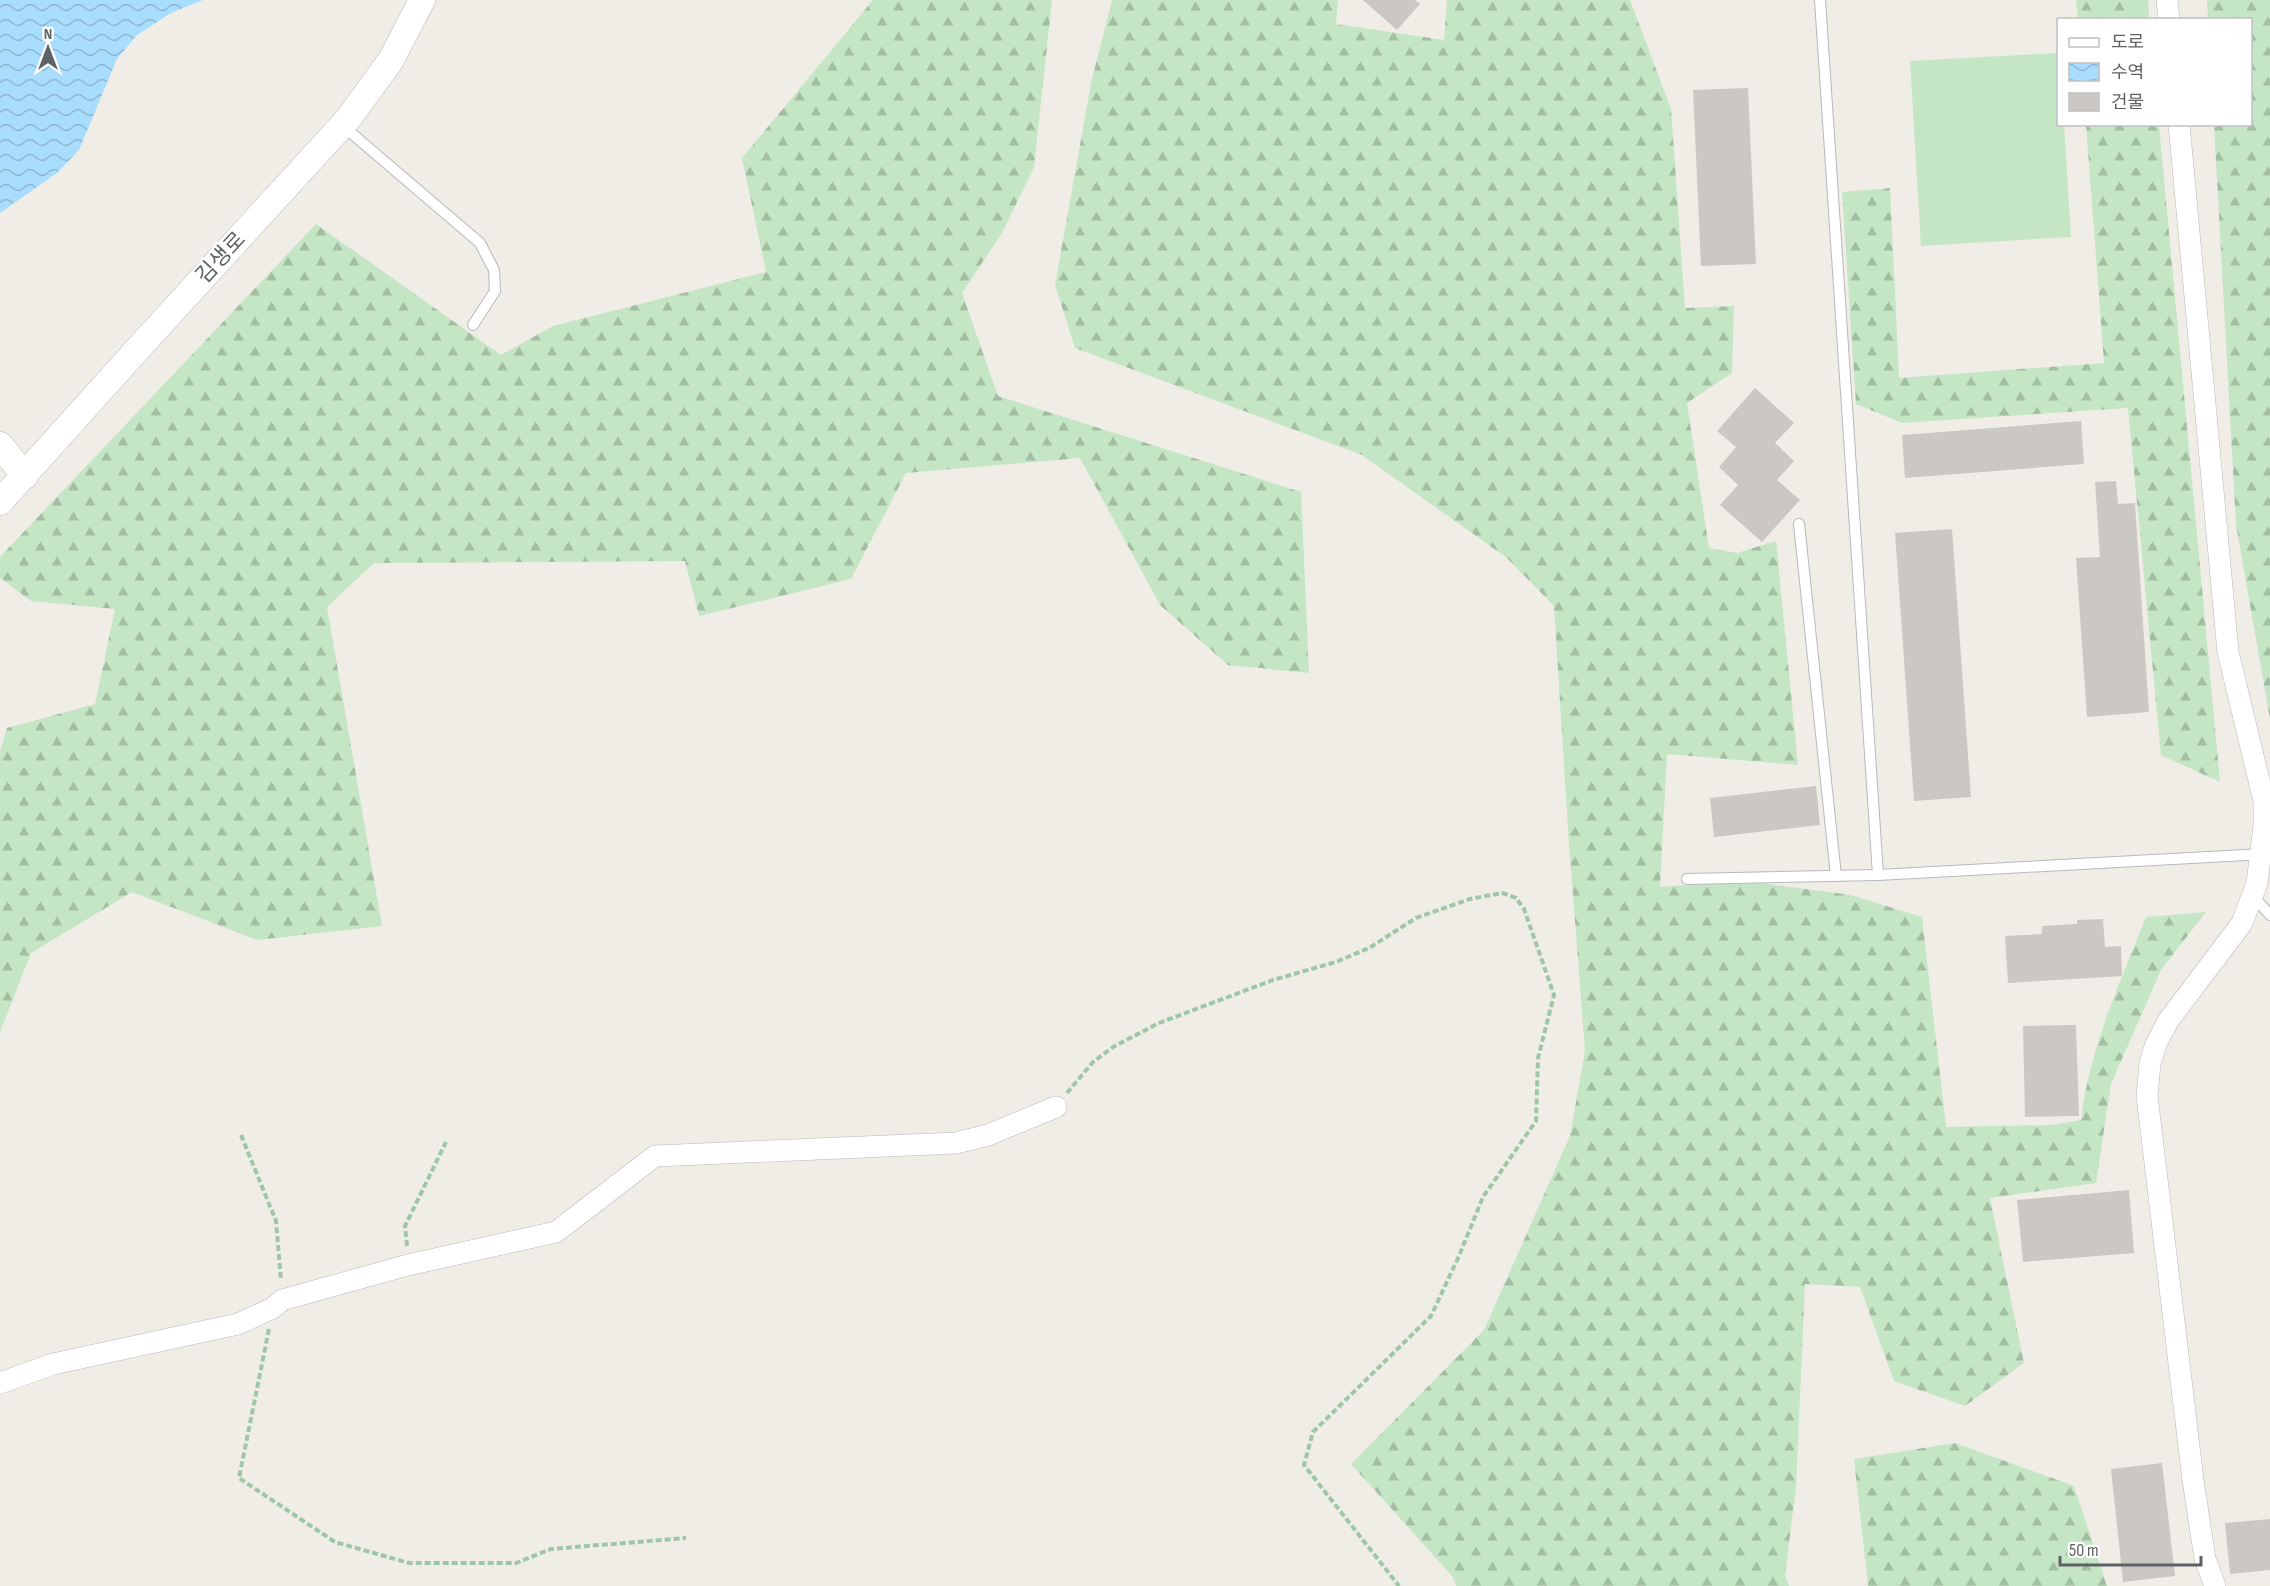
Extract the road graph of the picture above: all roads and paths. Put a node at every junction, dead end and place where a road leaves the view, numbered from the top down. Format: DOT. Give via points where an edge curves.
graph roads {
  1 [pos="422,0"];
  2 [pos="1820,0"];
  3 [pos="2167,0"];
  4 [pos="2169,18"];
  5 [pos="343,125"];
  6 [pos="2179,126"];
  7 [pos="473,325"];
  8 [pos="0,445"];
  9 [pos="25,476"];
  10 [pos="0,502"];
  11 [pos="1799,524"];
  12 [pos="2265,854"];
  13 [pos="1878,875"];
  14 [pos="1836,876"];
  15 [pos="1687,879"];
  16 [pos="2253,896"];
  17 [pos="2270,915"];
  18 [pos="1056,1107"];
  19 [pos="241,1135"];
  20 [pos="446,1142"];
  21 [pos="408,1265"];
  22 [pos="278,1304"];
  23 [pos="0,1383"];
  24 [pos="686,1538"];
  25 [pos="1399,1586"];
  26 [pos="2215,1586"];
  1 -- 5 [label="street, 김생로" via="391,60"];
  2 -- 13 [label="lane"];
  3 -- 4 [label="street"];
  5 -- 7 [label="lane" via="480,243 494,270 495,291"];
  5 -- 9 [label="street, 김생로"];
  6 -- 12 [label="street" via="2228,652 2264,801"];
  8 -- 9 [label="street"];
  9 -- 10 [label="street, 김생로"];
  11 -- 14 [label="lane"];
  12 -- 13 [label="lane"];
  12 -- 16 [label="street"];
  13 -- 14 [label="lane"];
  14 -- 15 [label="lane"];
  16 -- 17 [label="lane"];
  16 -- 26 [label="street" via="2242,923 2168,1021 2150,1063 2147,1096 2193,1480 2205,1559"];
  18 -- 21 [label="street" via="956,1143 655,1156 556,1232"];
  18 -- 25 [label="path" via="1093,1062 1159,1023 1273,980 1336,962 1369,948 1416,918 1470,899 1502,892 1516,898 1524,909 1554,995 1538,1058 1536,1121 1483,1197 1431,1316 1313,1431 1304,1465"];
  19 -- 22 [label="path" via="276,1221"];
  20 -- 21 [label="path" via="405,1226"];
  21 -- 22 [label="street"];
  22 -- 23 [label="street" via="238,1324 53,1364"];
  22 -- 24 [label="path" via="239,1478 335,1542 409,1563 516,1563 551,1549"];
}
